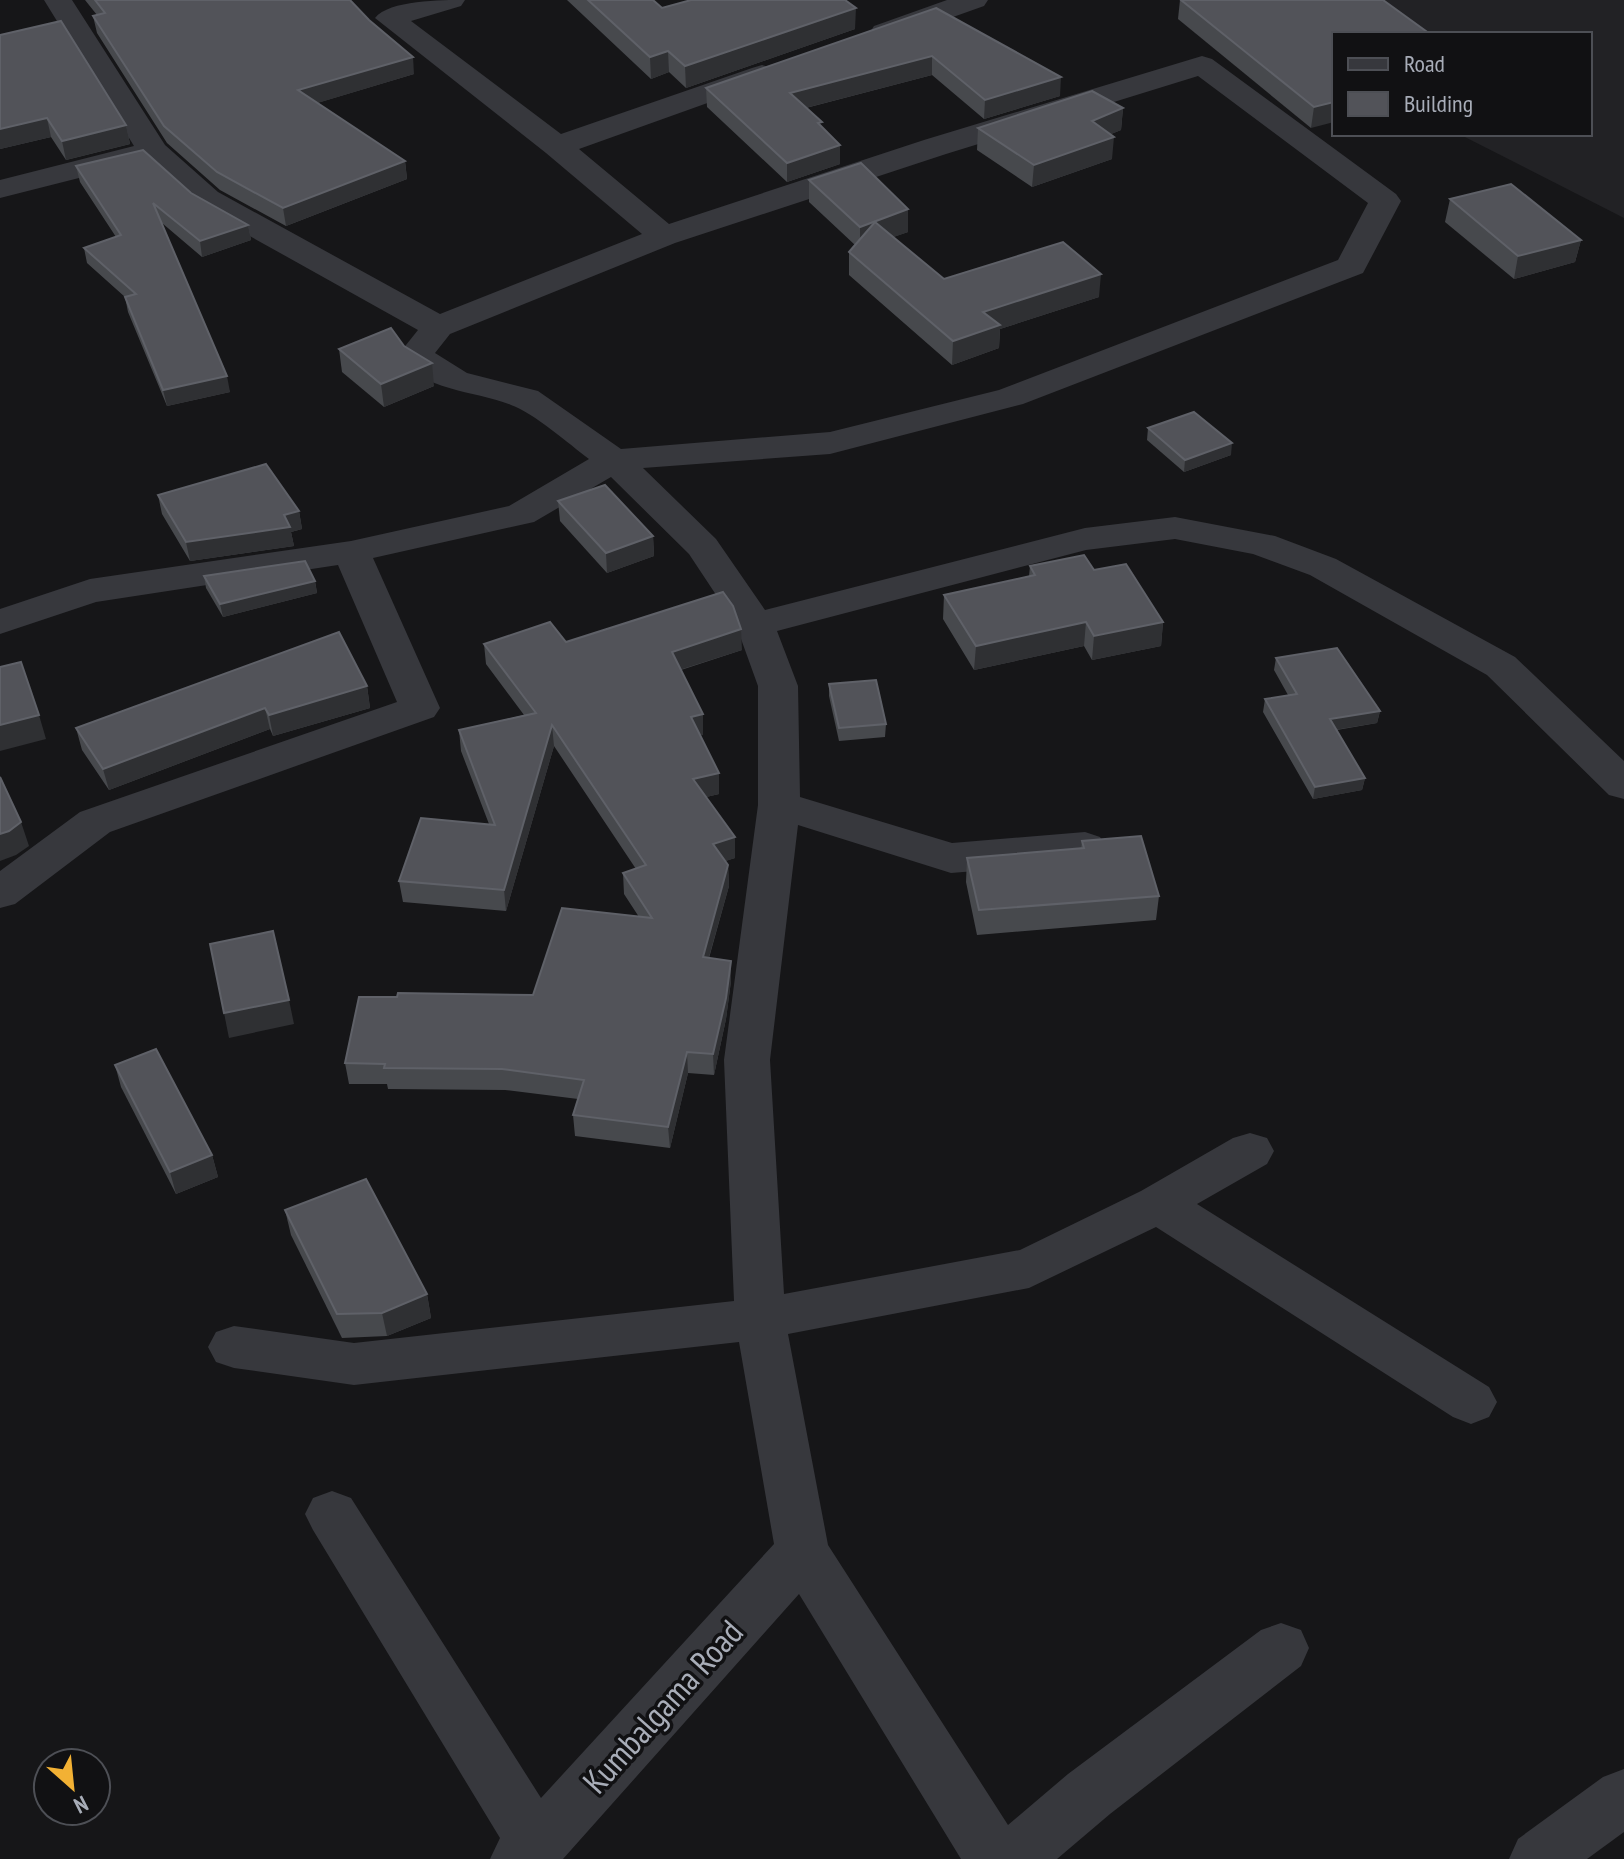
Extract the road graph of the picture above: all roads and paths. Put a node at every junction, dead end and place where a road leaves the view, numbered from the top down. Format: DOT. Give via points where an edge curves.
graph roads {
  1 [pos="58,0"];
  2 [pos="451,0"];
  3 [pos="974,0"];
  4 [pos="855,42"];
  5 [pos="795,63"];
  6 [pos="557,146"];
  7 [pos="153,151"];
  8 [pos="0,189"];
  9 [pos="664,236"];
  10 [pos="438,327"];
  11 [pos="614,460"];
  12 [pos="351,552"];
  13 [pos="0,622"];
  14 [pos="755,625"];
  15 [pos="1624,785"];
  16 [pos="779,805"];
  17 [pos="1085,847"];
  18 [pos="0,893"];
  19 [pos="1250,1151"];
  20 [pos="1158,1204"];
  21 [pos="760,1319"];
  22 [pos="234,1347"];
  23 [pos="1471,1402"];
  24 [pos="332,1514"];
  25 [pos="802,1551"];
  26 [pos="1281,1648"];
  27 [pos="1624,1797"];
  28 [pos="528,1852"];
  29 [pos="995,1859"];
  30 [pos="1013,1859"];
  31 [pos="1539,1859"];
  1 -- 7 [label="street"];
  2 -- 6 [label="street" via="389,18"];
  3 -- 4 [label="street"];
  5 -- 6 [label="street"];
  6 -- 9 [label="street"];
  7 -- 8 [label="street"];
  7 -- 10 [label="street" via="207,199"];
  9 -- 10 [label="street"];
  9 -- 11 [label="street" via="1202,65 1385,201 1351,266 1011,397 830,443"];
  10 -- 11 [label="street" via="415,355 455,380 526,398"];
  11 -- 12 [label="street" via="521,514"];
  11 -- 14 [label="street" via="703,547"];
  12 -- 13 [label="street" via="90,591"];
  12 -- 18 [label="street" via="420,708 95,822"];
  14 -- 15 [label="street" via="1085,539 1175,528 1262,544 1323,567 1501,666"];
  14 -- 16 [label="street" via="778,686"];
  16 -- 17 [label="street" via="951,858"];
  16 -- 21 [label="street" via="747,1060"];
  19 -- 20 [label="street"];
  20 -- 21 [label="street" via="1029,1268"];
  20 -- 23 [label="street"];
  21 -- 22 [label="street" via="354,1364"];
  21 -- 25 [label="street"];
  24 -- 28 [label="street"];
  25 -- 28 [label="street, Kumbalgama Road"];
  25 -- 29 [label="street"];
  26 -- 30 [label="street" via="1089,1794"];
  27 -- 31 [label="street"];
}
